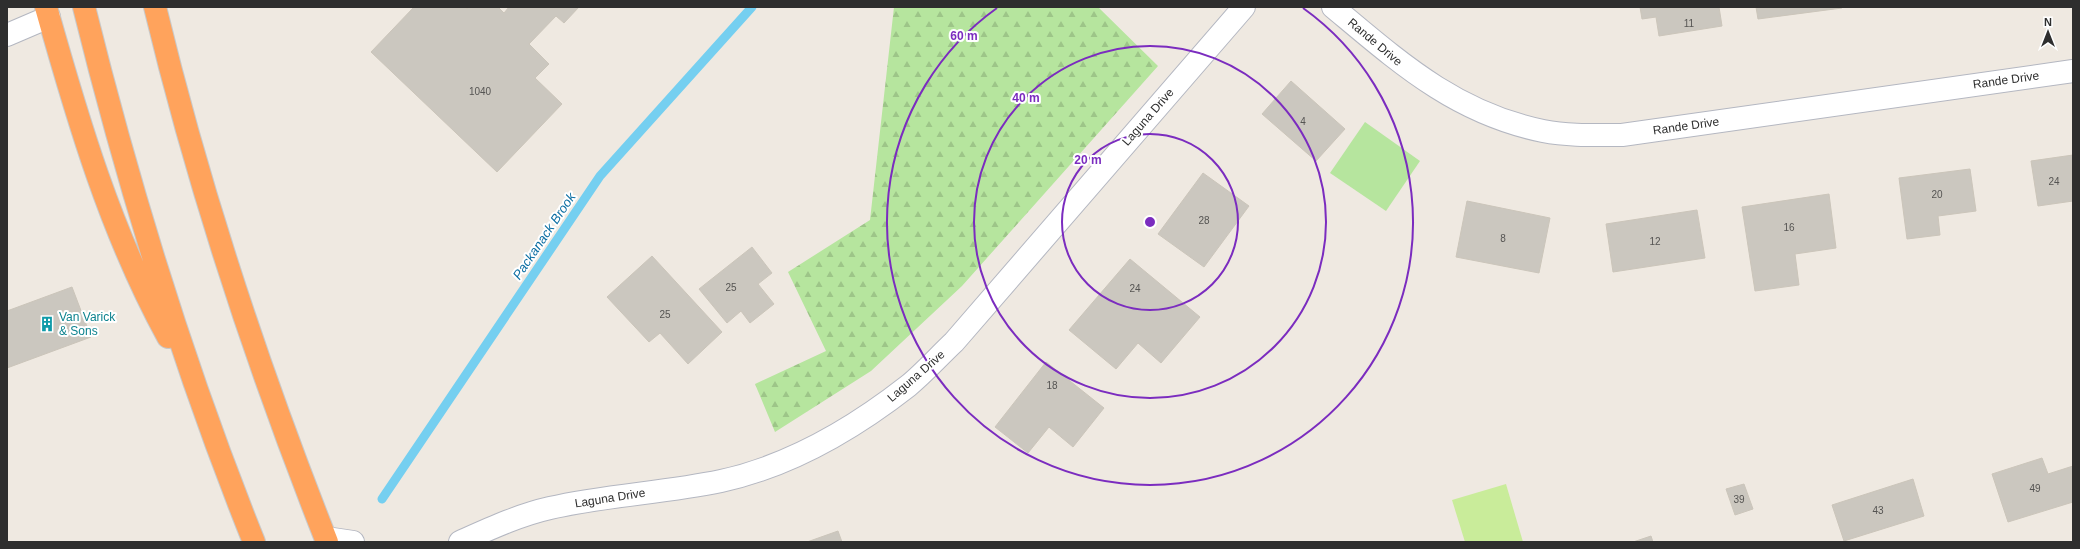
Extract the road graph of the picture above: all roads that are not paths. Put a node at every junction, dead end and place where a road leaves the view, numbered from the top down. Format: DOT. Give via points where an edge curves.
graph roads {
  1 [pos="84,7"];
  2 [pos="155,7"];
  3 [pos="1244,7"];
  4 [pos="1333,7"];
  5 [pos="48,12"];
  6 [pos="7,35"];
  7 [pos="2073,71"];
  8 [pos="197,390"];
  9 [pos="327,540"];
  10 [pos="254,542"];
  11 [pos="353,542"];
  12 [pos="460,542"];
  1 -- 8 [label="highway" via="130,184"];
  2 -- 9 [label="highway" via="193,153 229,273 299,471"];
  3 -- 12 [label="street, Laguna Drive" via="954,342 909,385 861,420 803,452 728,479 549,508 516,518"];
  4 -- 7 [label="street, Rande Drive" via="1408,70 1451,97 1496,118 1543,131 1574,136 1622,136"];
  5 -- 6 [label="street"];
  5 -- 8 [label="highway" via="103,194 143,292"];
  8 -- 10 [label="highway"];
  9 -- 11 [label="street"];
}
